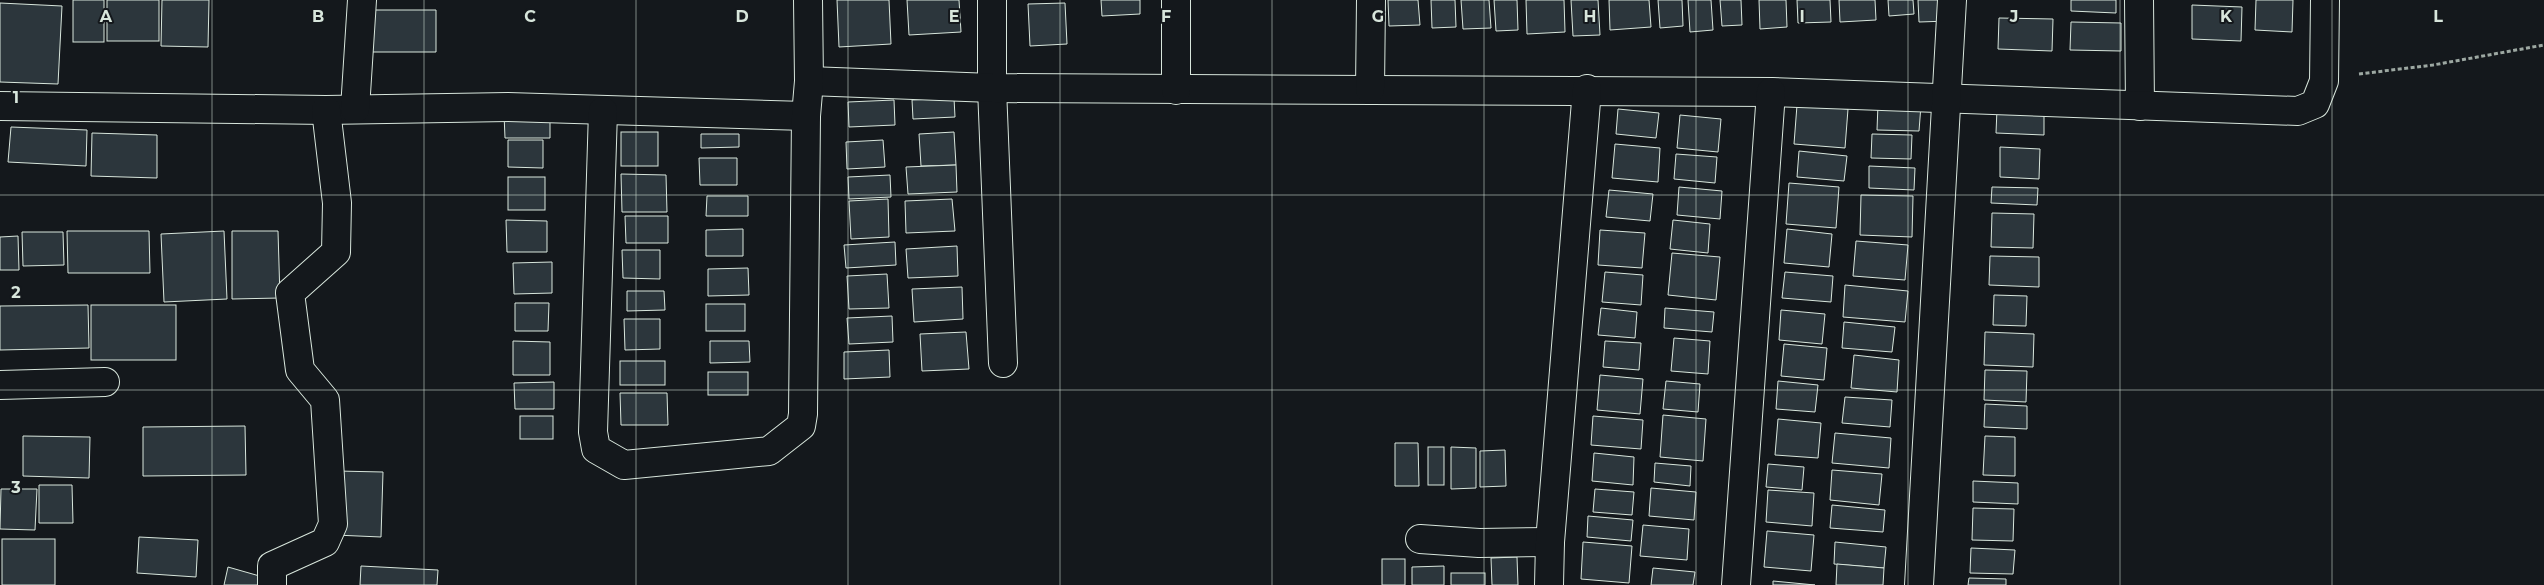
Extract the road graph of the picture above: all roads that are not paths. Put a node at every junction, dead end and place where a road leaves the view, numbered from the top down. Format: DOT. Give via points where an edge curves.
graph roads {
  1 [pos="362,0"];
  2 [pos="808,0"];
  3 [pos="992,0"];
  4 [pos="1176,0"];
  5 [pos="1371,0"];
  6 [pos="1952,0"];
  7 [pos="2139,0"];
  8 [pos="2325,0"];
  9 [pos="809,80"];
  10 [pos="992,88"];
  11 [pos="1370,89"];
  12 [pos="1176,90"];
  13 [pos="1587,90"];
  14 [pos="1771,92"];
  15 [pos="1948,98"];
  16 [pos="0,106"];
  17 [pos="2140,106"];
  18 [pos="355,109"];
  19 [pos="326,110"];
  20 [pos="603,111"];
  21 [pos="806,116"];
  22 [pos="1003,363"];
  23 [pos="105,382"];
  24 [pos="0,384"];
  25 [pos="1420,539"];
  26 [pos="1550,542"];
  27 [pos="272,585"];
  28 [pos="1550,585"];
  29 [pos="1736,585"];
  30 [pos="1919,585"];
  1 -- 18 [label="street"];
  2 -- 9 [label="street"];
  3 -- 10 [label="street"];
  4 -- 12 [label="street"];
  5 -- 11 [label="street"];
  6 -- 15 [label="street"];
  7 -- 17 [label="street"];
  8 -- 17 [label="street" via="2324,81 2315,104 2298,111"];
  9 -- 10 [label="street"];
  9 -- 21 [label="street"];
  10 -- 12 [label="street"];
  10 -- 22 [label="street"];
  11 -- 12 [label="street"];
  11 -- 13 [label="street"];
  13 -- 14 [label="street"];
  13 -- 26 [label="street"];
  14 -- 15 [label="street"];
  14 -- 29 [label="street"];
  15 -- 17 [label="street"];
  15 -- 30 [label="street"];
  16 -- 19 [label="street"];
  18 -- 19 [label="street"];
  18 -- 20 [label="street" via="508,107"];
  19 -- 27 [label="street" via="338,203 336,252 290,293 300,370 326,400 332,524 325,542 272,566"];
  20 -- 21 [label="street"];
  20 -- 21 [label="street" via="593,432 596,449 624,465 769,451 800,426 803,414"];
  23 -- 24 [label="street"];
  25 -- 26 [label="street" via="1479,543"];
  26 -- 28 [label="street"];
}
